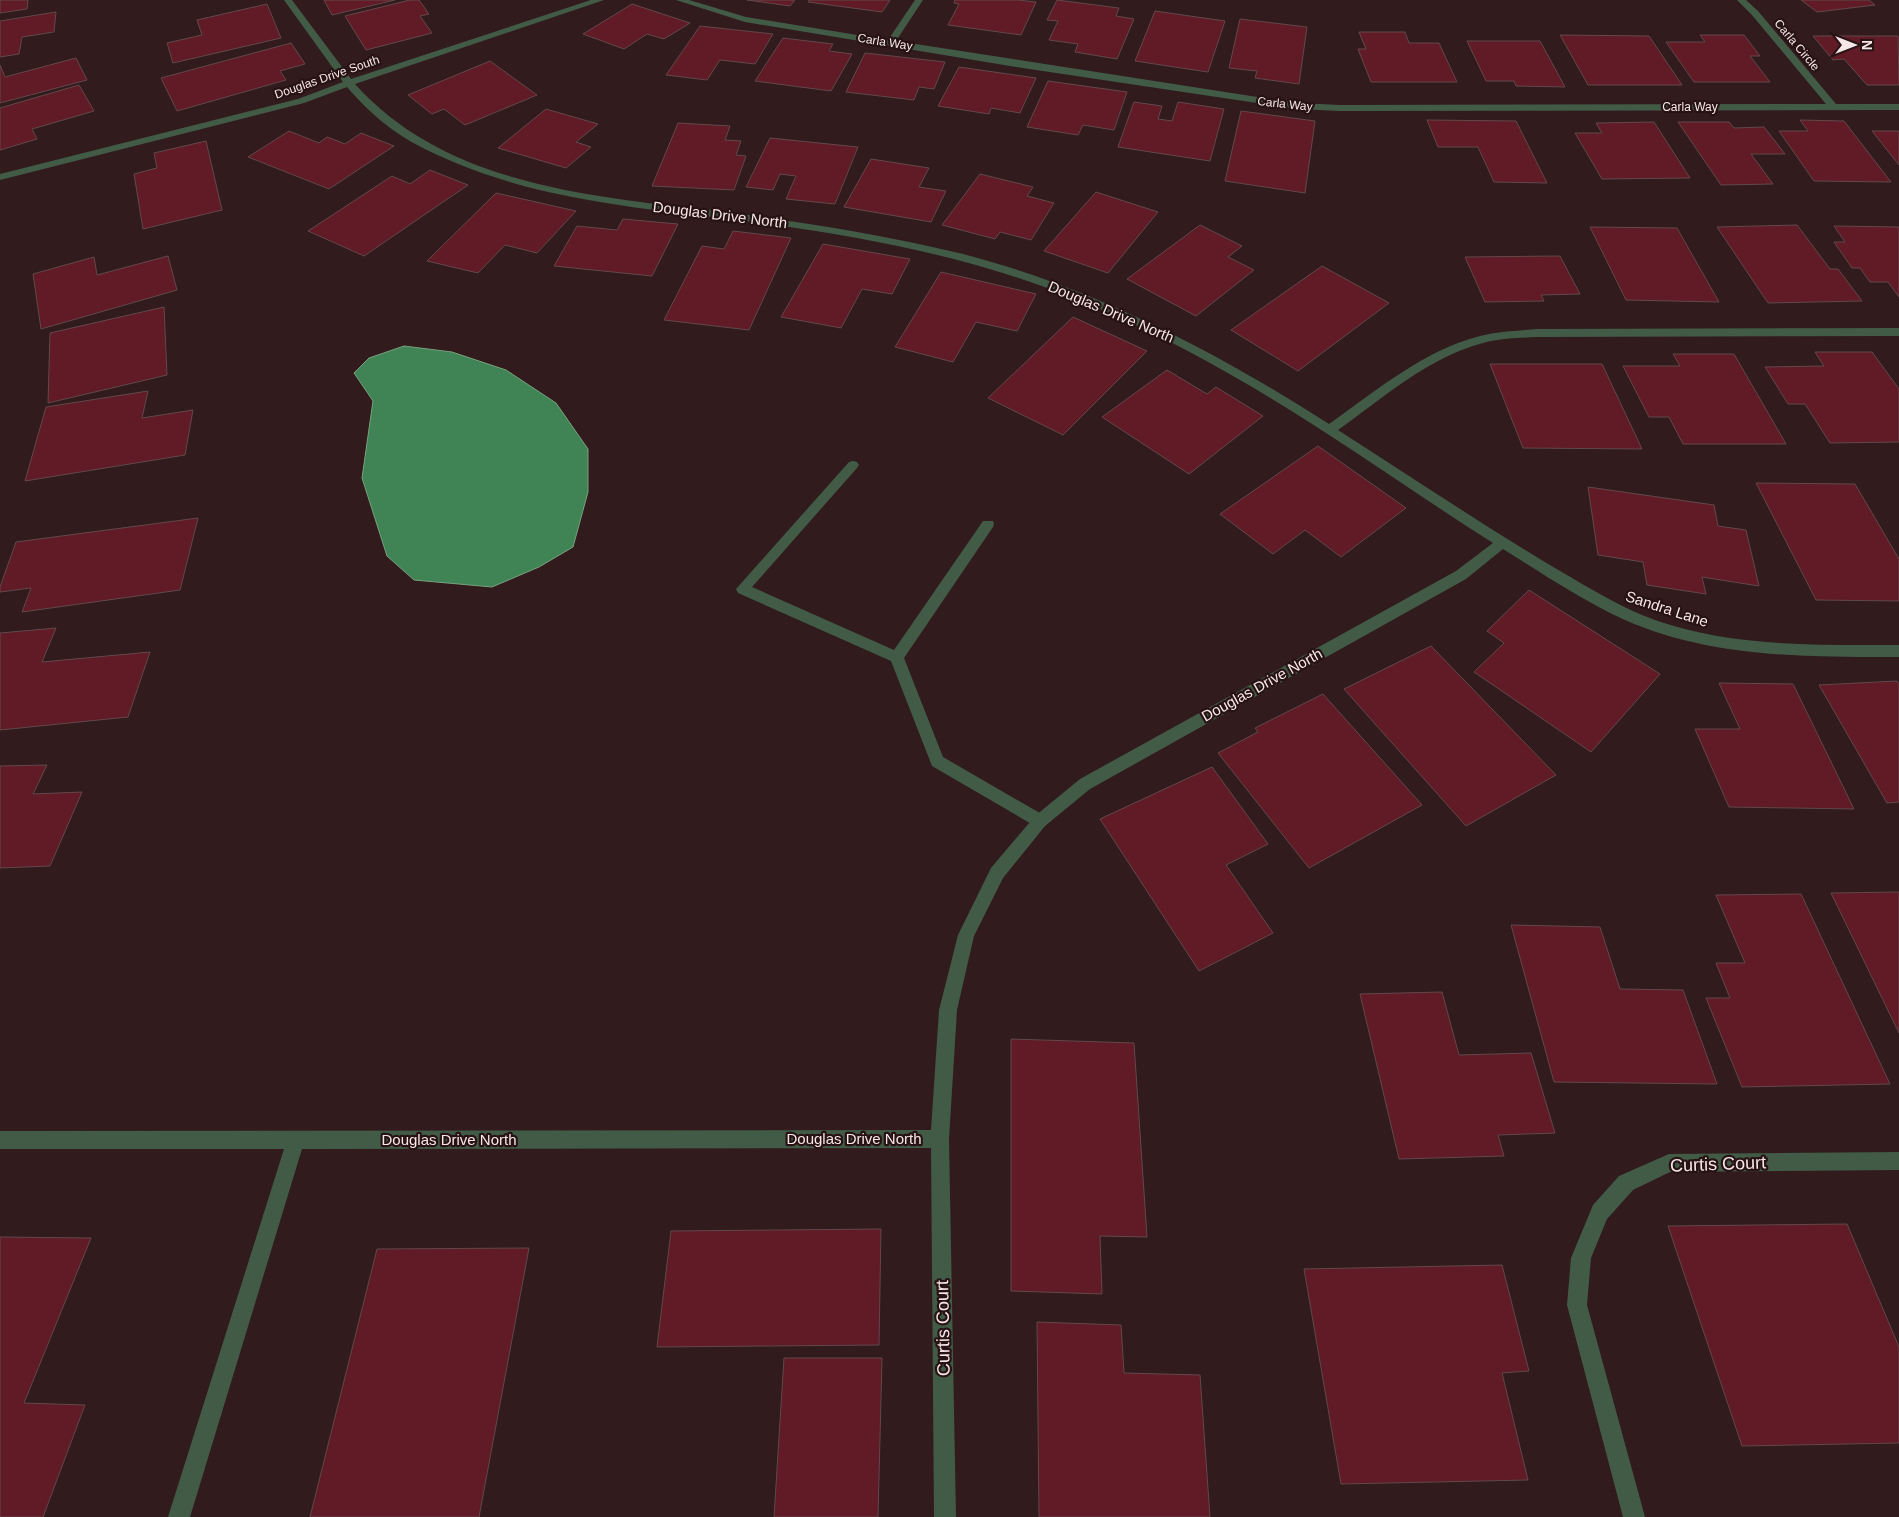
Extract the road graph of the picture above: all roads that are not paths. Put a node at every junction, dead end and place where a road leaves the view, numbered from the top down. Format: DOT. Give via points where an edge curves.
graph roads {
  1 [pos="288,0"];
  2 [pos="600,0"];
  3 [pos="680,0"];
  4 [pos="920,0"];
  5 [pos="1741,0"];
  6 [pos="890,43"];
  7 [pos="350,82"];
  8 [pos="1833,107"];
  9 [pos="1899,107"];
  10 [pos="0,177"];
  11 [pos="1899,332"];
  12 [pos="1328,430"];
  13 [pos="853,465"];
  14 [pos="988,524"];
  15 [pos="1502,543"];
  16 [pos="1899,651"];
  17 [pos="897,657"];
  18 [pos="1040,821"];
  19 [pos="940,1139"];
  20 [pos="0,1140"];
  21 [pos="296,1140"];
  22 [pos="1899,1161"];
  23 [pos="179,1517"];
  24 [pos="945,1517"];
  25 [pos="1634,1517"];
  1 -- 7 [label="street, Douglas Drive North"];
  2 -- 7 [label="street, Douglas Drive South"];
  3 -- 6 [label="street, Carla Way" via="745,19"];
  4 -- 6 [label="street"];
  5 -- 8 [label="street, Carla Circle"];
  6 -- 8 [label="street, Carla Way" via="1297,106"];
  7 -- 10 [label="street, Douglas Drive South" via="301,101"];
  7 -- 12 [label="street, Douglas Drive North" via="374,110 428,148 479,170 531,186 600,200 865,236 965,258 1024,276 1097,304 1176,340"];
  8 -- 9 [label="street, Carla Way"];
  11 -- 12 [label="street" via="1537,333 1502,336 1440,355"];
  12 -- 15 [label="street, Douglas Drive North"];
  13 -- 17 [label="street" via="743,589"];
  14 -- 17 [label="street"];
  15 -- 16 [label="street, Sandra Lane" via="1608,606 1645,622 1700,639 1765,648"];
  15 -- 18 [label="street, Douglas Drive North" via="1461,575 1085,784"];
  17 -- 18 [label="street" via="937,762"];
  18 -- 19 [label="street, Douglas Drive North" via="997,874 966,935 948,1010"];
  19 -- 21 [label="street, Douglas Drive North"];
  19 -- 24 [label="street, Curtis Court"];
  20 -- 21 [label="street, Douglas Drive North"];
  21 -- 23 [label="street"];
  22 -- 25 [label="street, Curtis Court" via="1669,1163 1626,1183 1600,1212 1581,1258 1577,1305"];
}
